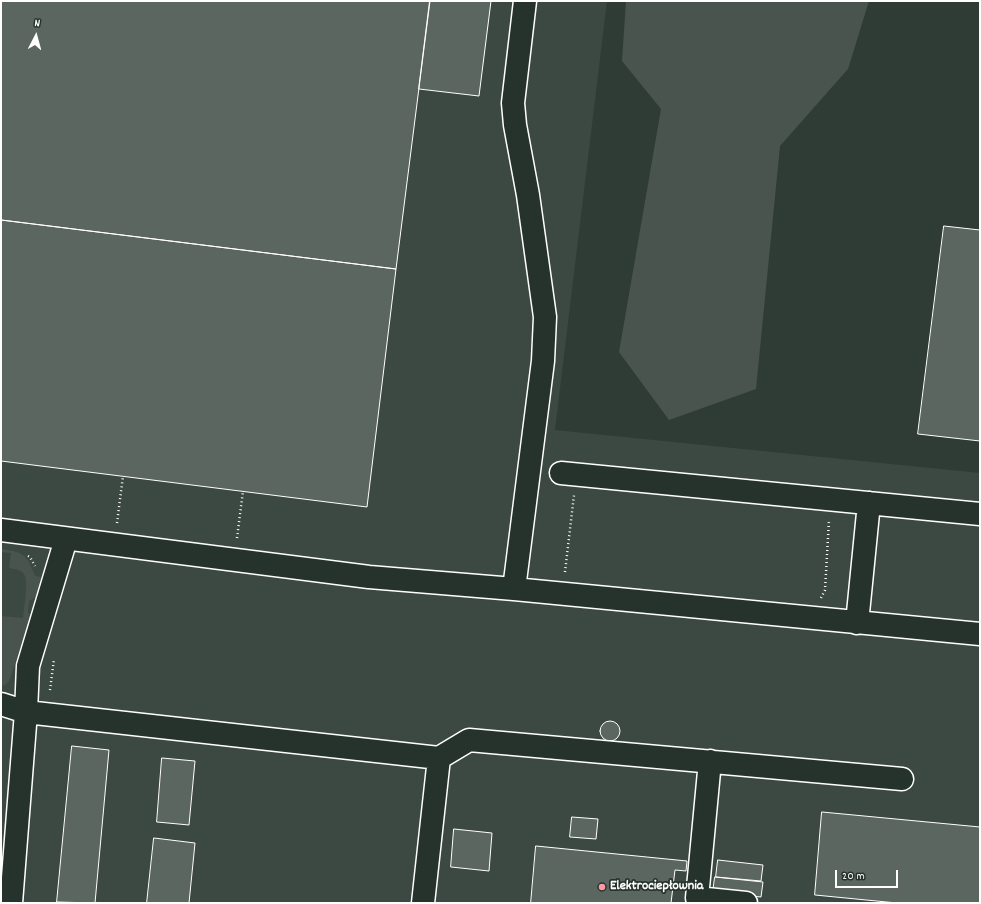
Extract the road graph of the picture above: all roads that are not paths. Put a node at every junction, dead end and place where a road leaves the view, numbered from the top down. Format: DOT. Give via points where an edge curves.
graph roads {
  1 [pos="525,1"];
  2 [pos="561,473"];
  3 [pos="869,503"];
  4 [pos="980,514"];
  5 [pos="1,530"];
  6 [pos="66,539"];
  7 [pos="514,589"];
  8 [pos="857,622"];
  9 [pos="980,634"];
  10 [pos="1,704"];
  11 [pos="26,712"];
  12 [pos="438,758"];
  13 [pos="710,761"];
  14 [pos="902,779"];
  15 [pos="11,903"];
  16 [pos="423,903"];
  17 [pos="746,903"];
  1 -- 7 [label="lane" via="513,103 545,317 543,361"];
  2 -- 3 [label="lane"];
  3 -- 4 [label="lane"];
  3 -- 8 [label="lane"];
  5 -- 6 [label="lane"];
  6 -- 7 [label="lane" via="369,577"];
  6 -- 11 [label="lane" via="28,666"];
  7 -- 8 [label="lane"];
  8 -- 9 [label="lane"];
  10 -- 11 [label="lane"];
  11 -- 12 [label="lane"];
  11 -- 15 [label="lane"];
  12 -- 13 [label="lane" via="469,740"];
  12 -- 16 [label="lane"];
  13 -- 14 [label="lane"];
  13 -- 17 [label="lane" via="697,898"];
}
